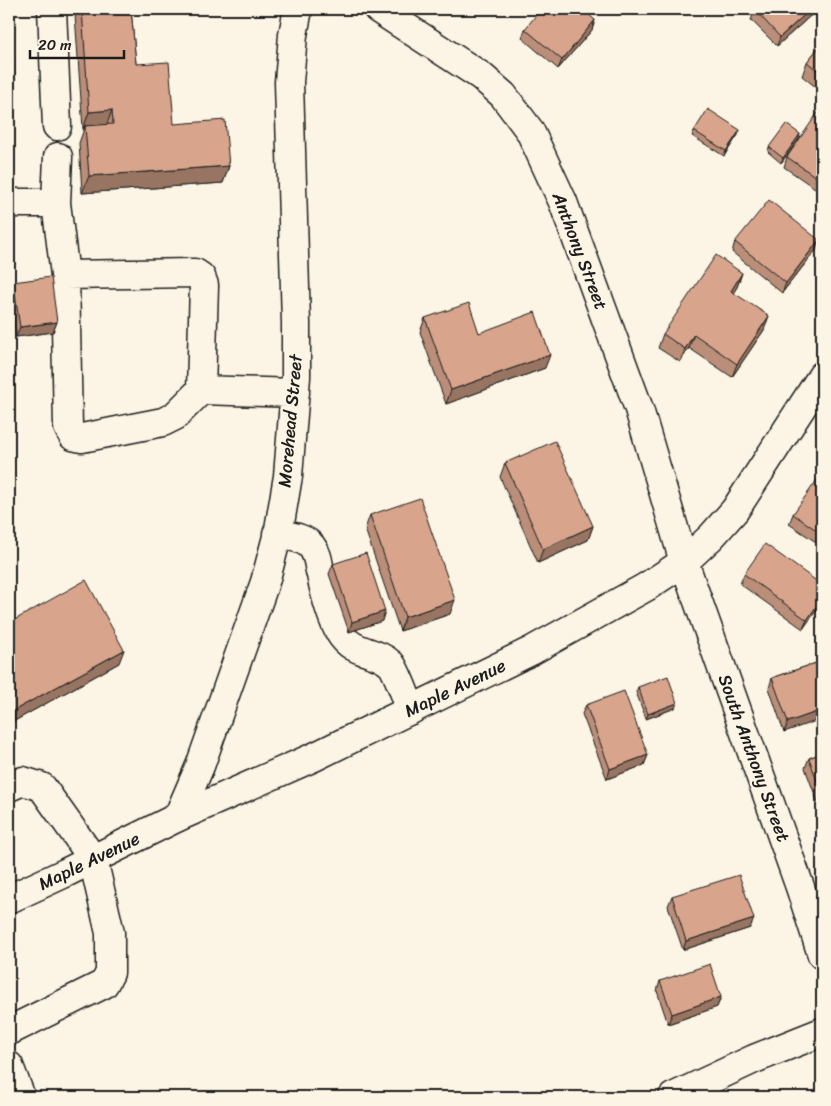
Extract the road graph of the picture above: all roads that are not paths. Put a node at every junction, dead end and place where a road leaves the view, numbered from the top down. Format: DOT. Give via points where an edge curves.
graph roads {
  1 [pos="52,9"];
  2 [pos="298,9"];
  3 [pos="378,9"];
  4 [pos="57,126"];
  5 [pos="58,157"];
  6 [pos="9,203"];
  7 [pos="56,203"];
  8 [pos="65,275"];
  9 [pos="822,376"];
  10 [pos="201,390"];
  11 [pos="295,393"];
  12 [pos="277,534"];
  13 [pos="684,562"];
  14 [pos="411,710"];
  15 [pos="9,787"];
  16 [pos="178,816"];
  17 [pos="94,859"];
  18 [pos="9,899"];
  19 [pos="822,954"];
  20 [pos="9,1031"];
  21 [pos="822,1032"];
  22 [pos="9,1066"];
  23 [pos="21,1097"];
  24 [pos="674,1097"];
  1 -- 4 [label="street"];
  2 -- 11 [label="street, Morehead Street" via="289,82"];
  3 -- 13 [label="street, Anthony Street" via="481,76 503,95 530,130 563,202 639,409"];
  5 -- 7 [label="street"];
  6 -- 7 [label="street"];
  7 -- 8 [label="street"];
  8 -- 10 [label="street" via="195,273 201,277 204,285"];
  8 -- 10 [label="street" via="68,427 73,436 82,438 163,422 175,416"];
  9 -- 13 [label="street, Maple Avenue" via="735,510"];
  10 -- 11 [label="street"];
  11 -- 12 [label="street, Morehead Street" via="288,476"];
  12 -- 14 [label="street" via="311,544 318,556 320,576 340,632 348,644 393,666"];
  12 -- 16 [label="street, Morehead Street" via="265,582 200,766"];
  13 -- 14 [label="street, Maple Avenue" via="646,587 531,651"];
  13 -- 19 [label="street, South Anthony Street"];
  14 -- 16 [label="street, Maple Avenue" via="314,757"];
  15 -- 17 [label="street" via="23,781 42,787"];
  16 -- 17 [label="street, Maple Avenue"];
  17 -- 18 [label="street, Maple Avenue"];
  17 -- 20 [label="street" via="110,933 110,973 104,984"];
  21 -- 24 [label="street" via="754,1058"];
  22 -- 23 [label="street"];
}
